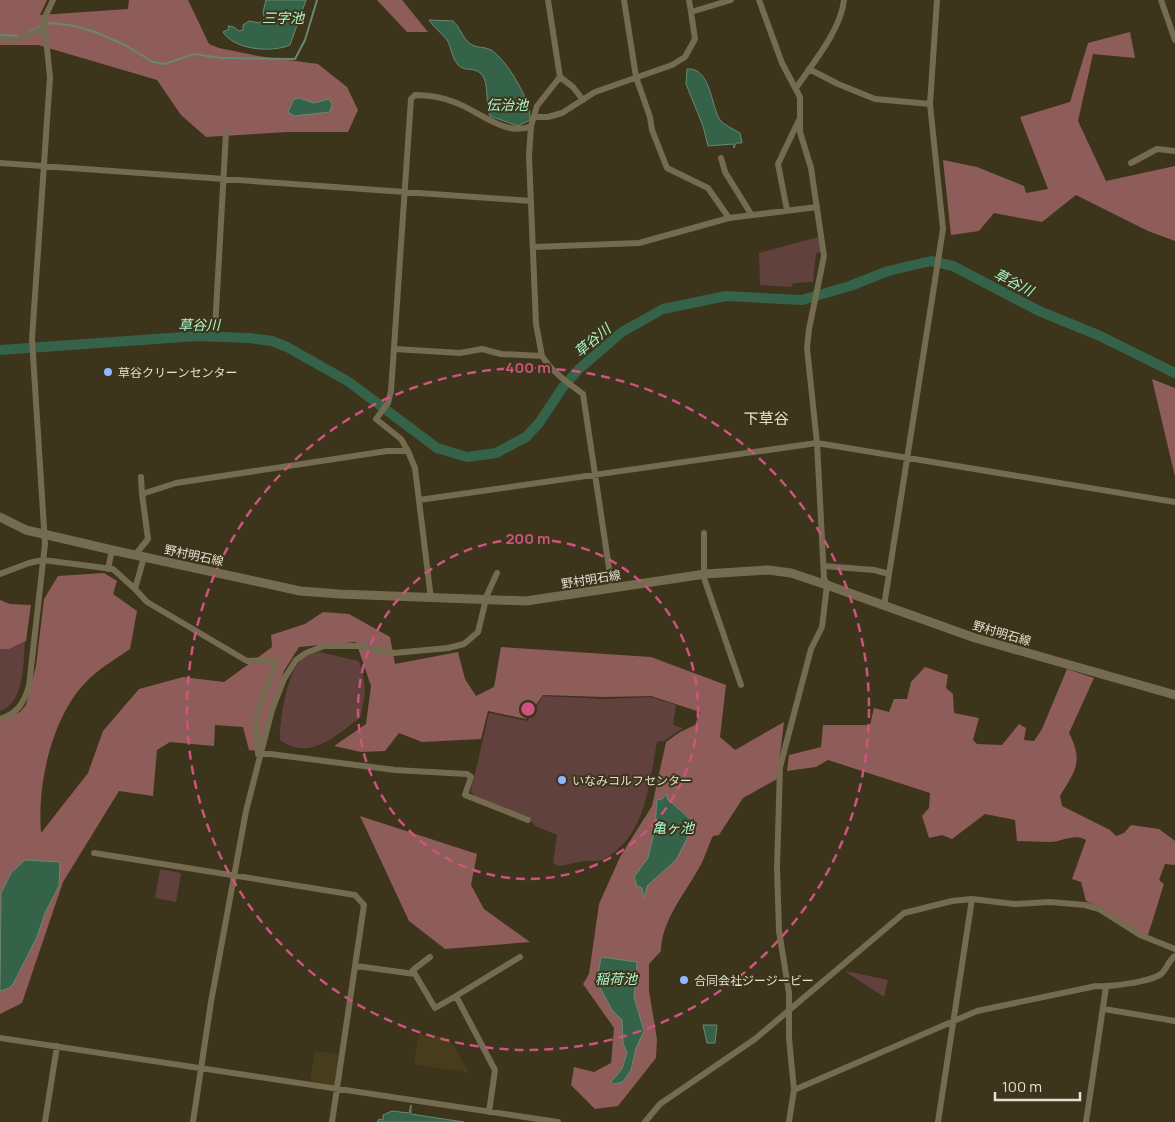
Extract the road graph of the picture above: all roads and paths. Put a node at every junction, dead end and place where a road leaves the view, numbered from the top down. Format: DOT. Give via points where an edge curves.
graph roads {
  1 [pos="53,0"];
  2 [pos="548,0"];
  3 [pos="624,0"];
  4 [pos="689,0"];
  5 [pos="731,0"];
  6 [pos="758,0"];
  7 [pos="844,0"];
  8 [pos="937,0"];
  9 [pos="1160,0"];
  10 [pos="691,12"];
  11 [pos="45,28"];
  12 [pos="0,39"];
  13 [pos="1175,40"];
  14 [pos="809,69"];
  15 [pos="560,77"];
  16 [pos="636,78"];
  17 [pos="796,88"];
  18 [pos="583,100"];
  19 [pos="930,104"];
  20 [pos="535,116"];
  21 [pos="799,120"];
  22 [pos="531,126"];
  23 [pos="226,133"];
  24 [pos="1175,151"];
  25 [pos="721,158"];
  26 [pos="0,163"];
  27 [pos="1131,163"];
  28 [pos="43,166"];
  29 [pos="224,179"];
  30 [pos="406,192"];
  31 [pos="531,201"];
  32 [pos="817,207"];
  33 [pos="787,210"];
  34 [pos="751,214"];
  35 [pos="729,218"];
  36 [pos="534,246"];
  37 [pos="216,329"];
  38 [pos="395,349"];
  39 [pos="542,356"];
  40 [pos="817,443"];
  41 [pos="408,451"];
  42 [pos="908,458"];
  43 [pos="594,476"];
  44 [pos="141,477"];
  45 [pos="142,494"];
  46 [pos="419,500"];
  47 [pos="1175,502"];
  48 [pos="0,517"];
  49 [pos="704,533"];
  50 [pos="44,534"];
  51 [pos="112,550"];
  52 [pos="139,556"];
  53 [pos="43,560"];
  54 [pos="824,566"];
  55 [pos="108,568"];
  56 [pos="497,573"];
  57 [pos="0,574"];
  58 [pos="705,574"];
  59 [pos="889,574"];
  60 [pos="828,585"];
  61 [pos="612,588"];
  62 [pos="135,590"];
  63 [pos="431,598"];
  64 [pos="486,601"];
  65 [pos="884,606"];
  66 [pos="741,685"];
  67 [pos="1175,695"];
  68 [pos="0,719"];
  69 [pos="262,754"];
  70 [pos="528,820"];
  71 [pos="94,854"];
  72 [pos="234,875"];
  73 [pos="972,899"];
  74 [pos="1175,949"];
  75 [pos="1175,956"];
  76 [pos="430,957"];
  77 [pos="520,957"];
  78 [pos="356,966"];
  79 [pos="416,974"];
  80 [pos="1106,987"];
  81 [pos="456,996"];
  82 [pos="789,1009"];
  83 [pos="1104,1009"];
  84 [pos="954,1021"];
  85 [pos="1175,1021"];
  86 [pos="0,1038"];
  87 [pos="57,1046"];
  88 [pos="201,1068"];
  89 [pos="337,1089"];
  90 [pos="794,1090"];
  91 [pos="489,1112"];
  92 [pos="45,1122"];
  93 [pos="193,1122"];
  94 [pos="332,1122"];
  95 [pos="558,1122"];
  96 [pos="645,1122"];
  97 [pos="789,1122"];
  98 [pos="938,1122"];
  99 [pos="1086,1122"];
  1 -- 11 [label="street" via="44,19"];
  2 -- 15 [label="street"];
  3 -- 16 [label="street"];
  4 -- 10 [label="street"];
  5 -- 10 [label="street"];
  6 -- 17 [label="street" via="782,64"];
  7 -- 14 [label="street" via="838,24"];
  8 -- 19 [label="street"];
  9 -- 13 [label="street"];
  10 -- 16 [label="street" via="695,39 685,57"];
  11 -- 12 [label="street" via="16,40"];
  11 -- 28 [label="street" via="50,78"];
  14 -- 17 [label="street"];
  14 -- 19 [label="street" via="874,99"];
  15 -- 18 [label="street"];
  15 -- 20 [label="street" via="537,106"];
  16 -- 18 [label="street" via="595,92"];
  16 -- 35 [label="street" via="667,168 708,188"];
  17 -- 21 [label="street" via="800,97"];
  18 -- 20 [label="street" via="562,113"];
  19 -- 42 [label="street" via="942,213 940,254"];
  20 -- 22 [label="street"];
  21 -- 32 [label="street"];
  21 -- 33 [label="street" via="778,164"];
  22 -- 30 [label="street" via="510,127 455,102 415,94 411,99"];
  22 -- 31 [label="street"];
  23 -- 29 [label="street"];
  24 -- 27 [label="street" via="1157,149"];
  25 -- 34 [label="street" via="725,172"];
  26 -- 28 [label="street"];
  28 -- 29 [label="street"];
  28 -- 50 [label="street" via="32,339"];
  29 -- 30 [label="street"];
  29 -- 37 [label="street"];
  30 -- 31 [label="street"];
  30 -- 38 [label="street"];
  31 -- 36 [label="street"];
  32 -- 33 [label="street"];
  32 -- 40 [label="street" via="824,256 807,348"];
  33 -- 34 [label="street"];
  34 -- 35 [label="street"];
  35 -- 36 [label="street" via="639,242"];
  36 -- 39 [label="street" via="536,324"];
  38 -- 39 [label="street" via="460,352 482,349 501,354"];
  38 -- 41 [label="street" via="388,403 376,419 401,439"];
  39 -- 43 [label="street" via="557,374 583,394"];
  40 -- 42 [label="street"];
  40 -- 43 [label="street"];
  40 -- 54 [label="street"];
  41 -- 45 [label="street" via="387,451 176,482"];
  41 -- 46 [label="street" via="415,468"];
  42 -- 47 [label="street"];
  42 -- 59 [label="street"];
  43 -- 46 [label="street"];
  43 -- 61 [label="street"];
  44 -- 45 [label="street"];
  45 -- 52 [label="street" via="148,538"];
  46 -- 63 [label="street"];
  48 -- 50 [label="main road, 野村明石線" via="26,530"];
  49 -- 58 [label="street"];
  50 -- 51 [label="main road, 野村明石線"];
  50 -- 53 [label="street"];
  51 -- 52 [label="main road, 野村明石線"];
  51 -- 55 [label="street"];
  52 -- 62 [label="street"];
  52 -- 63 [label="main road, 野村明石線" via="300,591"];
  53 -- 55 [label="street"];
  53 -- 57 [label="street"];
  53 -- 68 [label="street" via="29,686 20,708"];
  54 -- 59 [label="street"];
  54 -- 60 [label="street"];
  55 -- 62 [label="street"];
  56 -- 64 [label="street"];
  58 -- 60 [label="main road, 野村明石線" via="768,570 791,573"];
  58 -- 61 [label="main road, 野村明石線"];
  58 -- 66 [label="street"];
  59 -- 65 [label="street"];
  60 -- 65 [label="main road, 野村明石線"];
  60 -- 82 [label="street" via="822,626 810,649 780,767 777,868 780,939"];
  61 -- 64 [label="main road, 野村明石線" via="556,598"];
  62 -- 69 [label="street" via="176,622 247,661 271,660 276,663 256,717 258,754"];
  63 -- 64 [label="main road, 野村明石線"];
  64 -- 69 [label="street" via="478,632 464,644 394,653 360,646 324,646 306,653 296,660 284,679 272,710"];
  65 -- 67 [label="main road, 野村明石線" via="975,638"];
  69 -- 70 [label="street" via="396,770 467,774 471,777 465,795"];
  69 -- 72 [label="street" via="246,811"];
  71 -- 72 [label="street"];
  72 -- 78 [label="street" via="355,895 364,905"];
  72 -- 88 [label="street"];
  73 -- 74 [label="street" via="1014,904 1050,902 1085,905 1099,909 1140,935"];
  73 -- 82 [label="street" via="904,913"];
  73 -- 84 [label="street"];
  75 -- 80 [label="street" via="1154,978"];
  76 -- 79 [label="street" via="413,970"];
  77 -- 81 [label="street"];
  78 -- 79 [label="street"];
  78 -- 89 [label="street"];
  79 -- 81 [label="street" via="435,1008"];
  80 -- 83 [label="street"];
  80 -- 84 [label="street" via="1096,986 976,1011"];
  81 -- 91 [label="street" via="495,1070"];
  82 -- 90 [label="street"];
  82 -- 96 [label="street" via="727,1059 660,1104"];
  83 -- 85 [label="street"];
  83 -- 99 [label="street"];
  84 -- 90 [label="street"];
  84 -- 98 [label="street"];
  86 -- 87 [label="street"];
  87 -- 88 [label="street"];
  87 -- 92 [label="street"];
  88 -- 89 [label="street"];
  88 -- 93 [label="street"];
  89 -- 91 [label="street"];
  89 -- 94 [label="street"];
  90 -- 97 [label="street"];
  91 -- 95 [label="street"];
}
